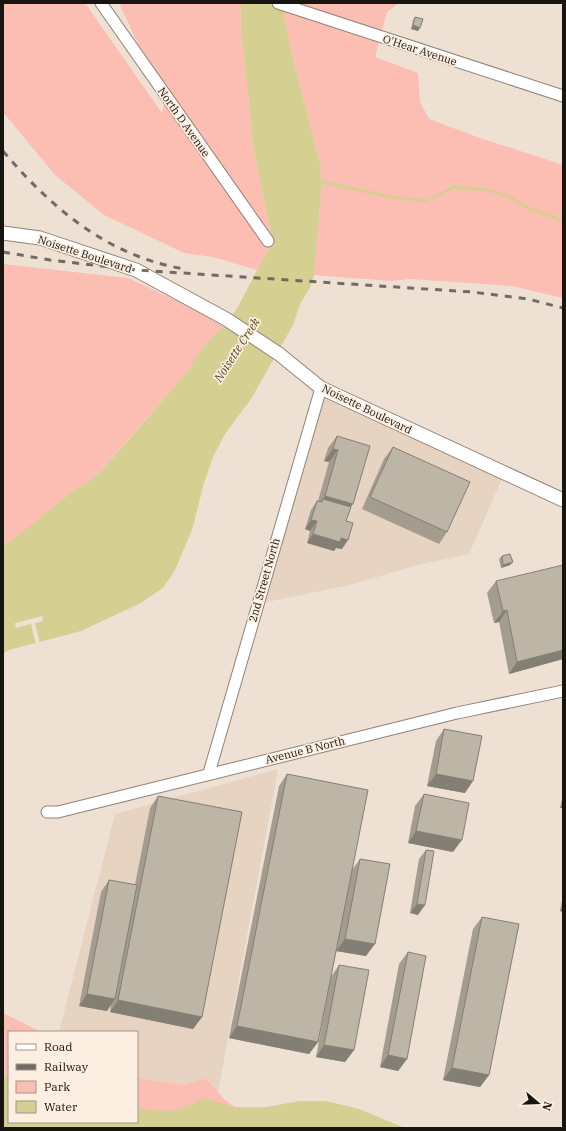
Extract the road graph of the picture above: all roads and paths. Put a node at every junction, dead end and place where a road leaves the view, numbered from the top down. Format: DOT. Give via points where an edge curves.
graph roads {
  1 [pos="100,3"];
  2 [pos="278,3"];
  3 [pos="563,96"];
  4 [pos="3,233"];
  5 [pos="268,241"];
  6 [pos="321,388"];
  7 [pos="563,500"];
  8 [pos="563,691"];
  9 [pos="209,773"];
  10 [pos="47,812"];
  1 -- 5 [label="street, North D Avenue"];
  2 -- 3 [label="street, O'Hear Avenue"];
  4 -- 6 [label="street, Noisette Boulevard" via="40,238 136,270 226,319 279,354"];
  6 -- 7 [label="street, Noisette Boulevard"];
  6 -- 9 [label="street, 2nd Street North"];
  8 -- 9 [label="street, Avenue B North" via="457,713"];
  9 -- 10 [label="street, Avenue B North" via="58,812"];
}
